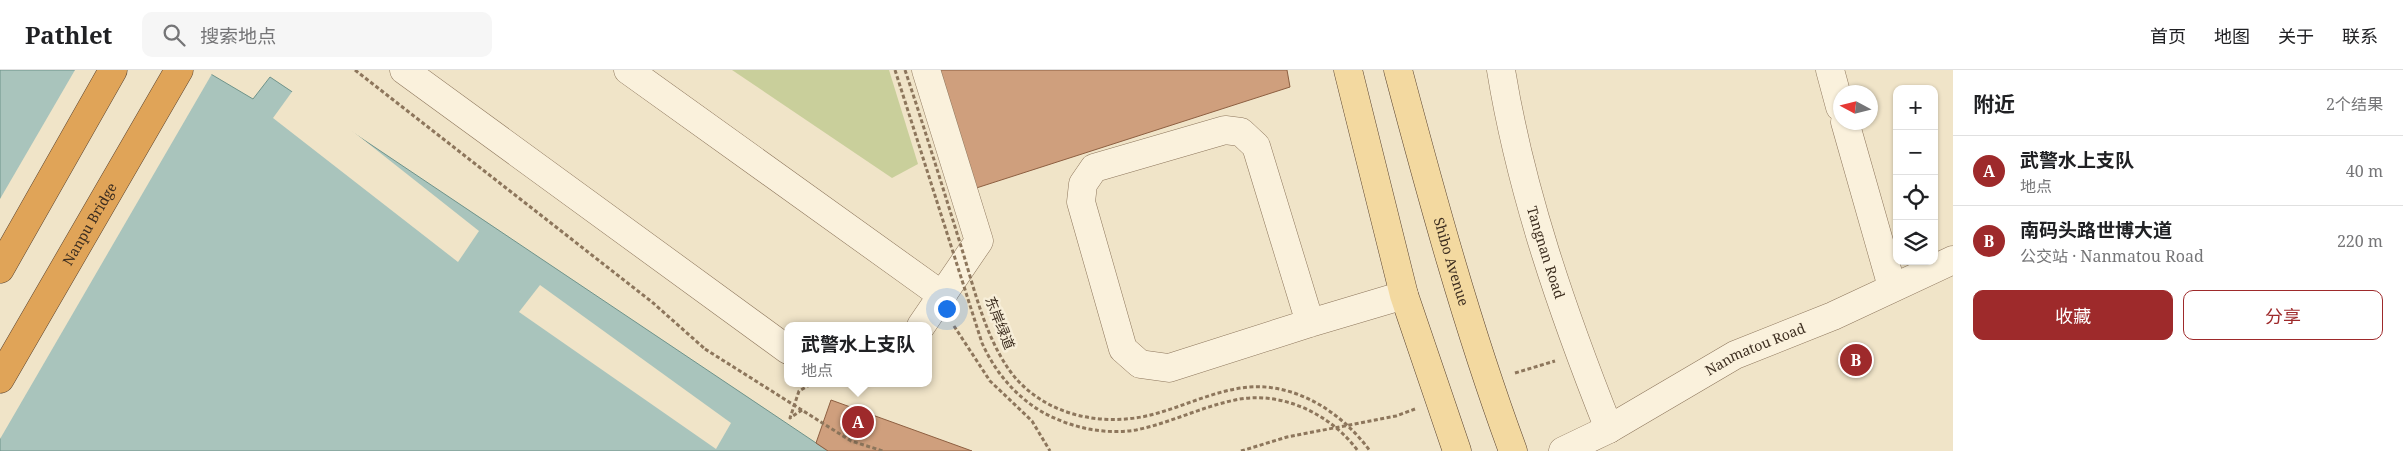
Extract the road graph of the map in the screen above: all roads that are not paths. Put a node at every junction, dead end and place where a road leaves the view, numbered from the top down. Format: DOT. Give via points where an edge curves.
graph roads {
  1 [pos="114,70"];
  2 [pos="179,70"];
  3 [pos="404,70"];
  4 [pos="628,70"];
  5 [pos="926,70"];
  6 [pos="1348,70"];
  7 [pos="1398,70"];
  8 [pos="1501,70"];
  9 [pos="1830,70"];
  10 [pos="1834,85"];
  11 [pos="1847,130"];
  12 [pos="1953,260"];
  13 [pos="0,269"];
  14 [pos="1892,287"];
  15 [pos="1404,295"];
  16 [pos="943,296"];
  17 [pos="924,322"];
  18 [pos="1310,322"];
  19 [pos="784,347"];
  20 [pos="0,379"];
  21 [pos="1610,429"];
  22 [pos="1457,451"];
  23 [pos="1513,451"];
  24 [pos="1563,451"];
  1 -- 13 [label="highway"];
  2 -- 20 [label="highway, Nanpu Bridge"];
  3 -- 19 [label="street"];
  4 -- 16 [label="street"];
  5 -- 16 [label="street" via="979,240"];
  6 -- 15 [label="main road"];
  7 -- 23 [label="main road, Shibo Avenue" via="1443,240 1487,381"];
  8 -- 21 [label="street, Tangnan Road" via="1526,186 1579,353"];
  9 -- 10 [label="street"];
  11 -- 14 [label="street"];
  12 -- 14 [label="street, Nanmatou Road"];
  14 -- 21 [label="street, Nanmatou Road" via="1833,316 1735,355"];
  15 -- 18 [label="street"];
  15 -- 22 [label="main road"];
  16 -- 17 [label="street"];
  18 -- 18 [label="street" via="1169,368 1140,364 1123,349 1081,202 1083,184 1094,168 1225,130 1241,132 1256,146"];
  21 -- 24 [label="street, Nanmatou Road"];
}
